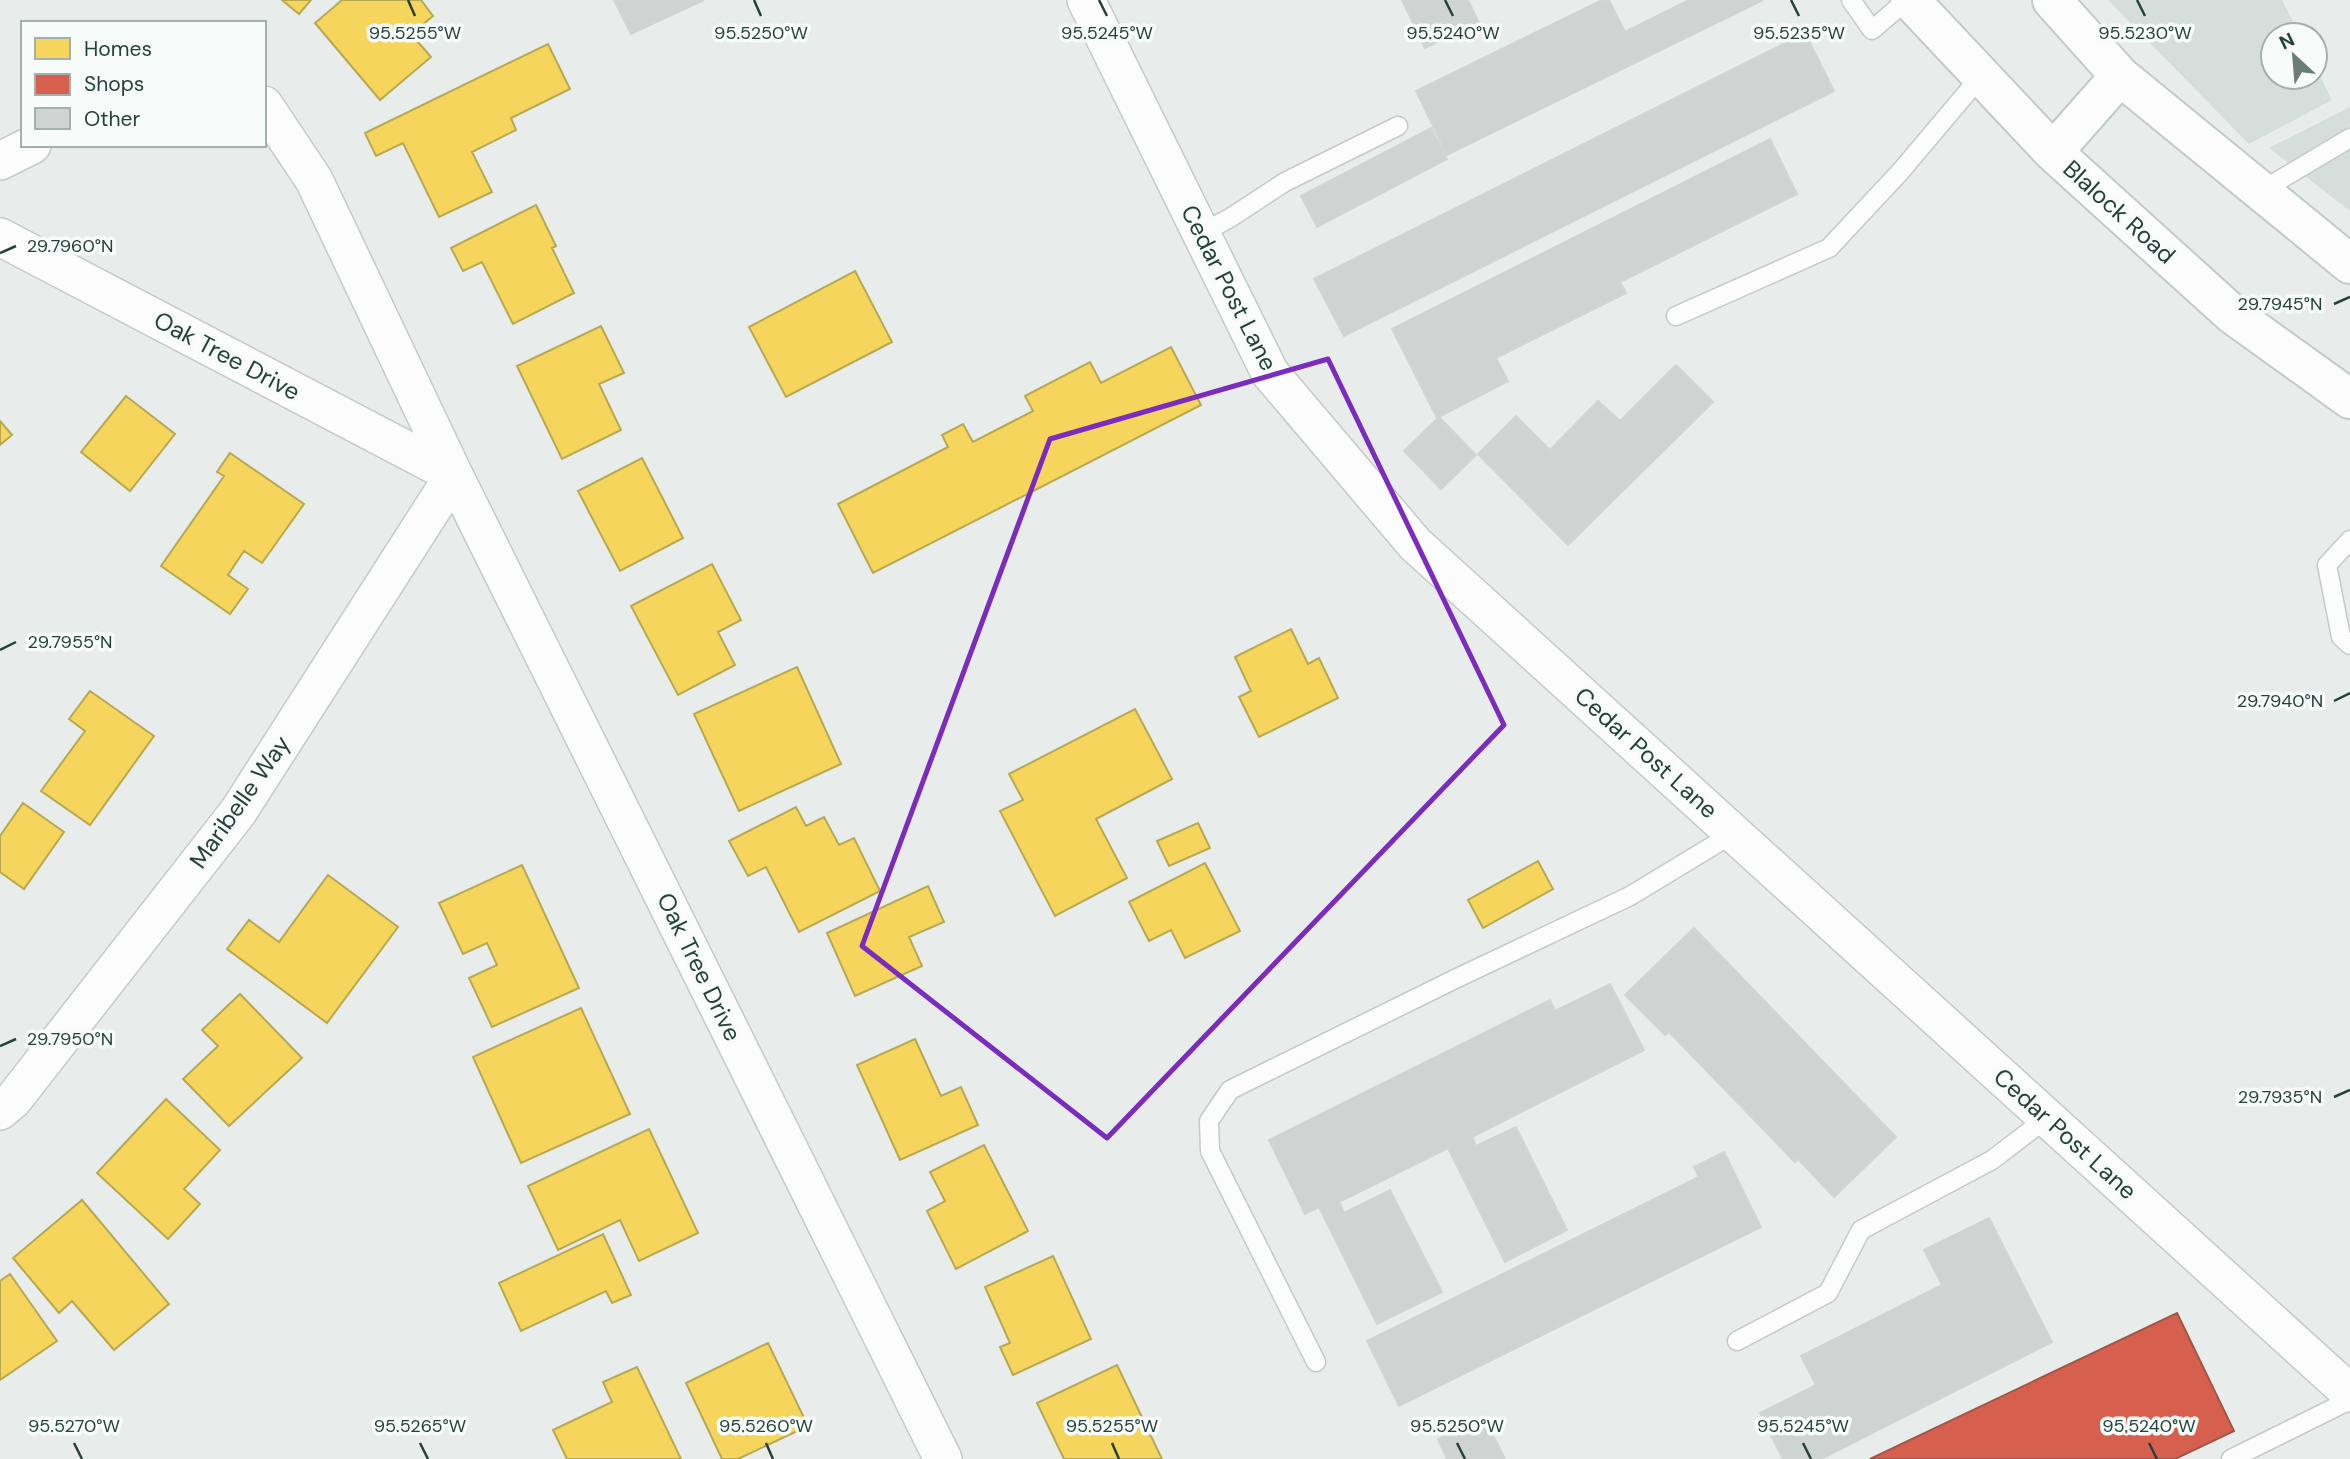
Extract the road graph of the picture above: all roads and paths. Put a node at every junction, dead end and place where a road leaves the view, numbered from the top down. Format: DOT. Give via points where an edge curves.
graph roads {
  1 [pos="1086,0"];
  2 [pos="1850,0"];
  3 [pos="1908,0"];
  4 [pos="2052,0"];
  5 [pos="1981,76"];
  6 [pos="2120,76"];
  7 [pos="266,108"];
  8 [pos="1398,126"];
  9 [pos="2350,138"];
  10 [pos="28,147"];
  11 [pos="2053,152"];
  12 [pos="0,161"];
  13 [pos="2261,191"];
  14 [pos="1200,234"];
  15 [pos="0,237"];
  16 [pos="2350,264"];
  17 [pos="1676,316"];
  18 [pos="2350,400"];
  19 [pos="454,475"];
  20 [pos="2350,540"];
  21 [pos="2350,645"];
  22 [pos="1734,833"];
  23 [pos="0,1111"];
  24 [pos="2047,1118"];
  25 [pos="1737,1341"];
  26 [pos="1316,1362"];
  27 [pos="2350,1393"];
  28 [pos="2350,1400"];
  29 [pos="943,1459"];
  30 [pos="2231,1459"];
  1 -- 14 [label="street, Cedar Post Lane"];
  2 -- 3 [label="lane" via="1872,30"];
  3 -- 5 [label="main road, Blalock Road"];
  4 -- 6 [label="main road"];
  5 -- 11 [label="main road, Blalock Road"];
  5 -- 17 [label="lane" via="1829,248"];
  6 -- 11 [label="main road"];
  6 -- 13 [label="main road"];
  7 -- 19 [label="street, Oak Tree Drive" via="314,180"];
  8 -- 14 [label="lane" via="1285,182"];
  9 -- 13 [label="lane"];
  10 -- 12 [label="street"];
  11 -- 18 [label="main road, Blalock Road" via="2232,314"];
  13 -- 16 [label="main road"];
  14 -- 22 [label="street, Cedar Post Lane" via="1270,373 1415,544"];
  15 -- 19 [label="street, Oak Tree Drive"];
  19 -- 23 [label="street, Maribelle Way" via="238,812"];
  19 -- 29 [label="street, Oak Tree Drive"];
  20 -- 21 [label="lane" via="2327,565 2341,637"];
  22 -- 24 [label="street, Cedar Post Lane"];
  22 -- 26 [label="lane" via="1630,896 1230,1090 1209,1121 1210,1151"];
  24 -- 25 [label="lane" via="1992,1160 1860,1230 1828,1293"];
  24 -- 27 [label="street, Cedar Post Lane"];
  28 -- 30 [label="lane"];
}
